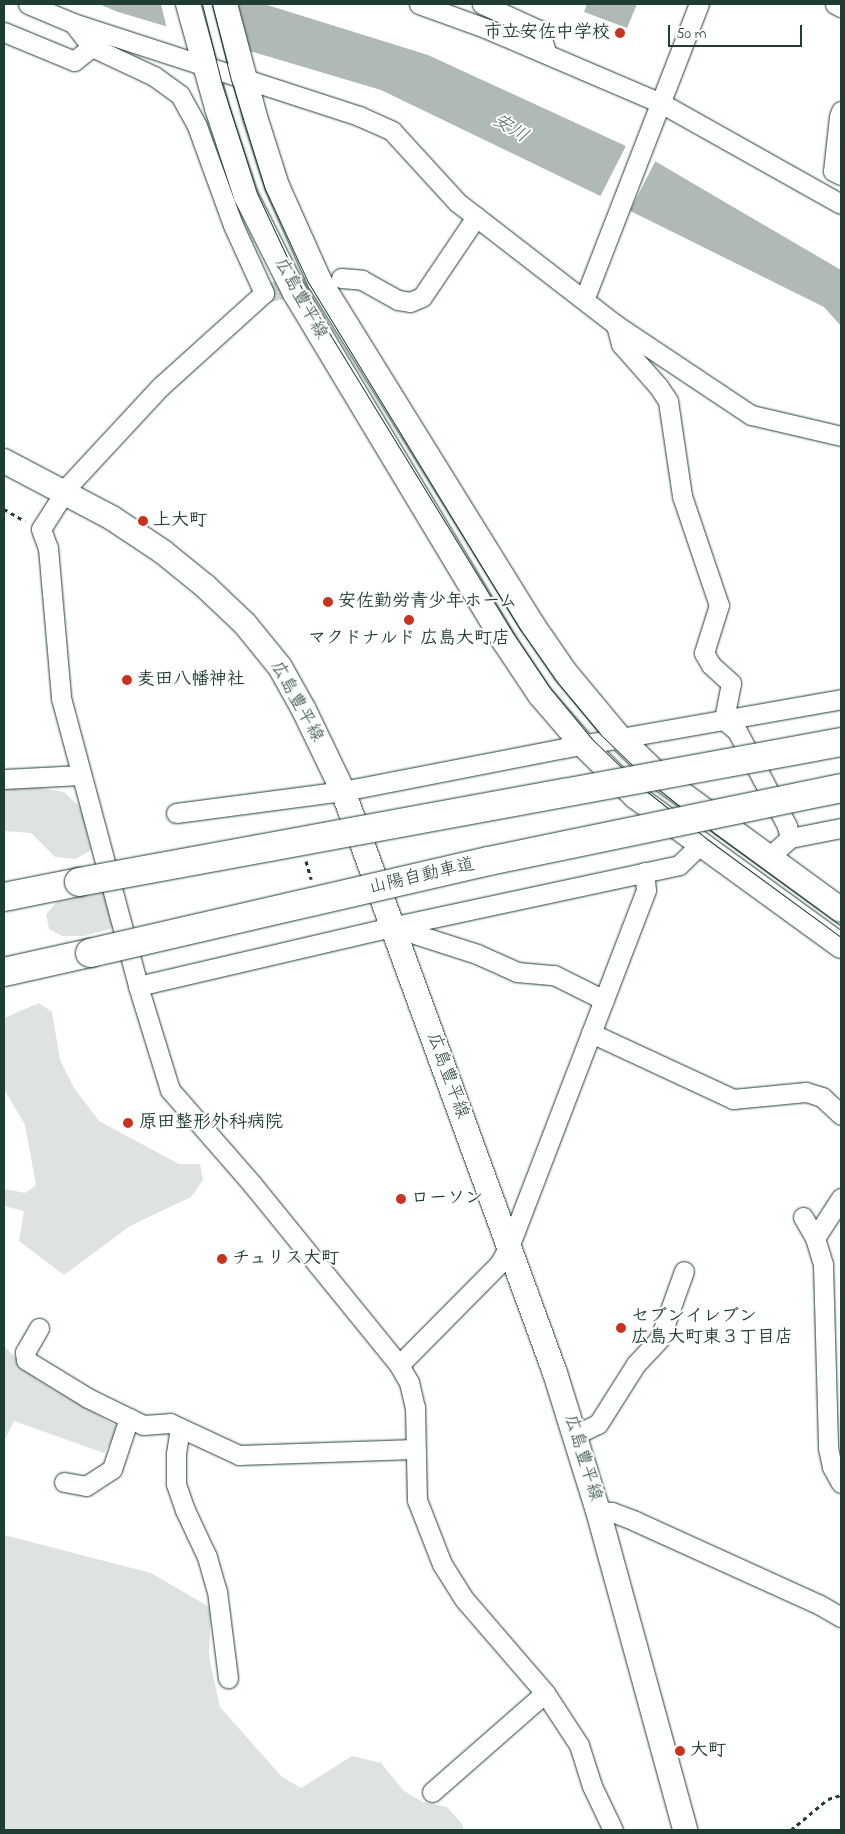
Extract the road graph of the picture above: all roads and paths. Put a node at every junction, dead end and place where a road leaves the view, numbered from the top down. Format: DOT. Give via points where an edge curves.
graph roads {
  1 [pos="28,4"];
  2 [pos="188,4"];
  3 [pos="225,4"];
  4 [pos="419,4"];
  5 [pos="482,4"];
  6 [pos="699,4"];
  7 [pos="835,4"];
  8 [pos="841,7"];
  9 [pos="74,23"];
  10 [pos="4,32"];
  11 [pos="92,47"];
  12 [pos="547,54"];
  13 [pos="202,58"];
  14 [pos="246,80"];
  15 [pos="659,108"];
  16 [pos="841,111"];
  17 [pos="841,176"];
  18 [pos="841,204"];
  19 [pos="476,217"];
  20 [pos="341,278"];
  21 [pos="584,300"];
  22 [pos="616,325"];
  23 [pos="841,436"];
  24 [pos="4,461"];
  25 [pos="64,492"];
  26 [pos="4,509"];
  27 [pos="41,530"];
  28 [pos="841,699"];
  29 [pos="724,720"];
  30 [pos="620,738"];
  31 [pos="841,742"];
  32 [pos="583,745"];
  33 [pos="81,775"];
  34 [pos="4,779"];
  35 [pos="841,788"];
  36 [pos="343,791"];
  37 [pos="176,813"];
  38 [pos="841,828"];
  39 [pos="790,838"];
  40 [pos="700,845"];
  41 [pos="304,856"];
  42 [pos="769,857"];
  43 [pos="644,872"];
  44 [pos="313,884"];
  45 [pos="4,897"];
  46 [pos="841,910"];
  47 [pos="394,927"];
  48 [pos="841,946"];
  49 [pos="4,972"];
  50 [pos="138,986"];
  51 [pos="604,1000"];
  52 [pos="591,1033"];
  53 [pos="841,1115"];
  54 [pos="841,1198"];
  55 [pos="803,1217"];
  56 [pos="815,1238"];
  57 [pos="509,1247"];
  58 [pos="684,1271"];
  59 [pos="39,1328"];
  60 [pos="399,1365"];
  61 [pos="129,1418"];
  62 [pos="180,1428"];
  63 [pos="575,1435"];
  64 [pos="414,1449"];
  65 [pos="64,1482"];
  66 [pos="841,1483"];
  67 [pos="598,1511"];
  68 [pos="841,1617"];
  69 [pos="228,1678"];
  70 [pos="545,1693"];
  71 [pos="432,1792"];
  72 [pos="841,1795"];
  73 [pos="612,1830"];
  74 [pos="685,1830"];
  75 [pos="791,1830"];
  1 -- 9 [label="street"];
  2 -- 13 [label="main road, 広島豊平線"];
  3 -- 14 [label="main road, 広島豊平線"];
  4 -- 12 [label="street"];
  5 -- 12 [label="street" via="539,30"];
  6 -- 15 [label="street"];
  7 -- 8 [label="street"];
  9 -- 11 [label="street"];
  9 -- 13 [label="street"];
  10 -- 11 [label="street" via="74,61"];
  11 -- 25 [label="street" via="154,76 180,95 197,126 233,225 267,293 160,387"];
  12 -- 15 [label="street"];
  13 -- 14 [label="street"];
  13 -- 32 [label="main road, 広島豊平線" via="246,196 295,293 504,641 540,694"];
  14 -- 19 [label="street" via="359,116 392,131 457,202"];
  14 -- 30 [label="main road, 広島豊平線" via="277,186 320,282 532,624 565,672"];
  15 -- 18 [label="street"];
  15 -- 21 [label="street"];
  16 -- 17 [label="street" via="833,171"];
  19 -- 20 [label="street" via="422,297 410,302 398,300 362,280"];
  19 -- 21 [label="street"];
  21 -- 22 [label="street"];
  22 -- 23 [label="street" via="751,415"];
  22 -- 29 [label="street" via="621,344 668,402 682,496 719,605 704,653 710,666 731,684"];
  24 -- 25 [label="main road, 広島豊平線"];
  25 -- 27 [label="street"];
  25 -- 36 [label="main road, 広島豊平線" via="112,518 163,552 245,624 280,667"];
  26 -- 27 [label="path"];
  27 -- 33 [label="street" via="48,548 61,698"];
  28 -- 29 [label="street"];
  29 -- 30 [label="street"];
  29 -- 39 [label="street" via="737,731 787,826"];
  30 -- 32 [label="street"];
  30 -- 42 [label="main road, 広島豊平線" via="663,780"];
  31 -- 45 [label="highway, bridge"];
  32 -- 36 [label="street"];
  32 -- 40 [label="main road, 広島豊平線" via="636,797"];
  33 -- 34 [label="street"];
  33 -- 50 [label="street"];
  35 -- 49 [label="highway, 山陽自動車道, bridge" via="488,861"];
  36 -- 37 [label="street"];
  36 -- 47 [label="main road, 広島豊平線"];
  38 -- 39 [label="street"];
  39 -- 42 [label="street"];
  40 -- 43 [label="street" via="679,865"];
  40 -- 48 [label="main road, 広島豊平線"];
  41 -- 44 [label="path"];
  42 -- 46 [label="main road, 広島豊平線"];
  43 -- 47 [label="street"];
  43 -- 51 [label="street" via="646,890"];
  47 -- 50 [label="street"];
  47 -- 51 [label="street" via="477,954 517,972 554,974"];
  47 -- 57 [label="main road, 広島豊平線"];
  50 -- 60 [label="street" via="170,1090 252,1184"];
  51 -- 52 [label="street"];
  52 -- 53 [label="street" via="733,1100 806,1092 822,1097"];
  52 -- 57 [label="street"];
  54 -- 56 [label="street"];
  55 -- 56 [label="street"];
  56 -- 66 [label="street" via="823,1264 826,1294 824,1372 828,1448 832,1467"];
  57 -- 60 [label="street" via="499,1264"];
  57 -- 63 [label="main road, 広島豊平線"];
  58 -- 63 [label="street" via="660,1338 636,1364 598,1424"];
  59 -- 61 [label="street" via="25,1352 26,1360 88,1398"];
  60 -- 64 [label="street" via="409,1382 415,1407"];
  61 -- 62 [label="street" via="142,1425 170,1423"];
  61 -- 65 [label="street" via="112,1469 86,1486"];
  62 -- 64 [label="street" via="239,1454"];
  62 -- 69 [label="street" via="176,1484 207,1557 216,1591"];
  63 -- 67 [label="main road, 広島豊平線"];
  64 -- 70 [label="street" via="417,1500 442,1564 464,1600"];
  67 -- 68 [label="street" via="612,1512 635,1521"];
  67 -- 74 [label="main road, 広島豊平線"];
  70 -- 71 [label="street"];
  70 -- 73 [label="street" via="580,1745 592,1786"];
  72 -- 75 [label="path" via="828,1799"];
}
